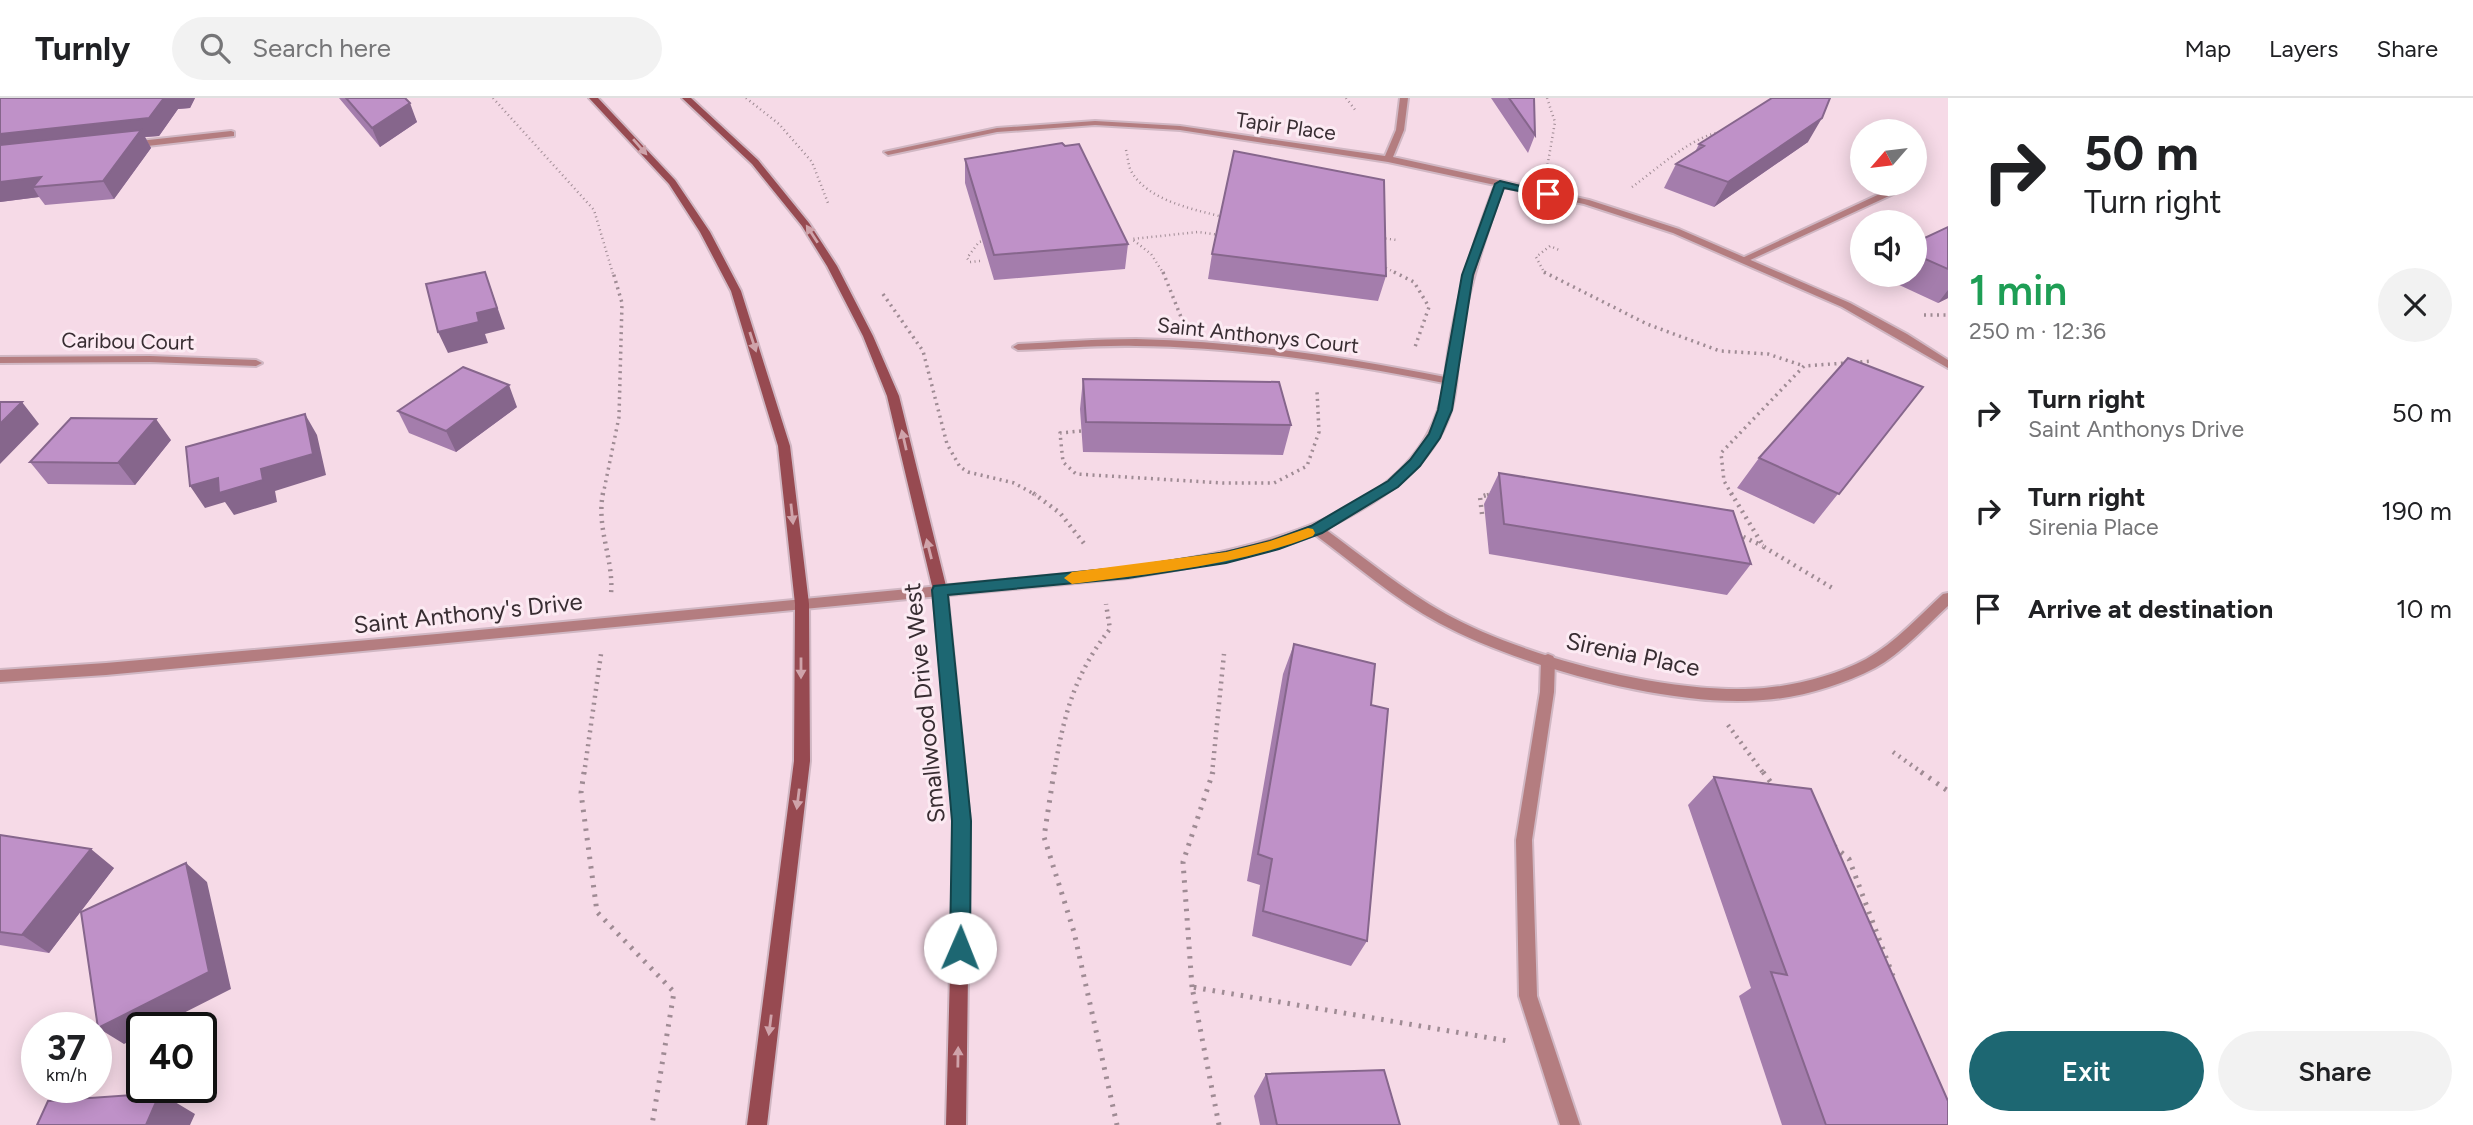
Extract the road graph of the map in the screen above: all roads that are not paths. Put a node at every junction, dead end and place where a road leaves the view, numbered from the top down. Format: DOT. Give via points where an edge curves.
graph roads {
  1 [pos="593,98"];
  2 [pos="686,98"];
  3 [pos="1405,98"];
  4 [pos="231,134"];
  5 [pos="116,147"];
  6 [pos="888,152"];
  7 [pos="1388,159"];
  8 [pos="1500,184"];
  9 [pos="1882,196"];
  10 [pos="1745,259"];
  11 [pos="1018,347"];
  12 [pos="0,360"];
  13 [pos="256,363"];
  14 [pos="1948,365"];
  15 [pos="1450,381"];
  16 [pos="1316,530"];
  17 [pos="940,590"];
  18 [pos="1948,598"];
  19 [pos="802,604"];
  20 [pos="1548,660"];
  21 [pos="0,676"];
  22 [pos="757,1125"];
  23 [pos="956,1125"];
  24 [pos="1570,1125"];
  1 -- 19 [label="street, one-way" via="671,182 705,232 736,291 784,446"];
  17 -- 2 [label="street, Smallwood Drive West, one-way" via="893,396 832,266 778,188"];
  3 -- 7 [label="street" via="1400,130"];
  4 -- 5 [label="street"];
  6 -- 7 [label="street, Tapir Place" via="997,130 1095,123 1180,128"];
  7 -- 8 [label="street, Tapir Place"];
  8 -- 10 [label="street" via="1631,215"];
  8 -- 15 [label="street, Saint Anthony's Drive" via="1467,275"];
  9 -- 10 [label="street"];
  10 -- 14 [label="street" via="1846,305"];
  11 -- 15 [label="street, Saint Anthonys Court" via="1191,345 1310,356"];
  12 -- 13 [label="street, Caribou Court"];
  15 -- 16 [label="street, Saint Anthony's Drive" via="1435,435 1415,463 1393,484"];
  16 -- 17 [label="street, Saint Anthony's Drive" via="1274,546 1193,563"];
  16 -- 20 [label="street, Sirenia Place" via="1460,627"];
  17 -- 19 [label="street, Saint Anthony's Drive"];
  23 -- 17 [label="street, Smallwood Drive West, one-way" via="962,821"];
  18 -- 20 [label="street, Sirenia Place" via="1871,663 1791,690 1714,694 1656,686"];
  19 -- 21 [label="street, Saint Anthony's Drive"];
  19 -- 22 [label="street, one-way" via="803,761"];
  20 -- 24 [label="street" via="1524,840 1528,996"];
}
